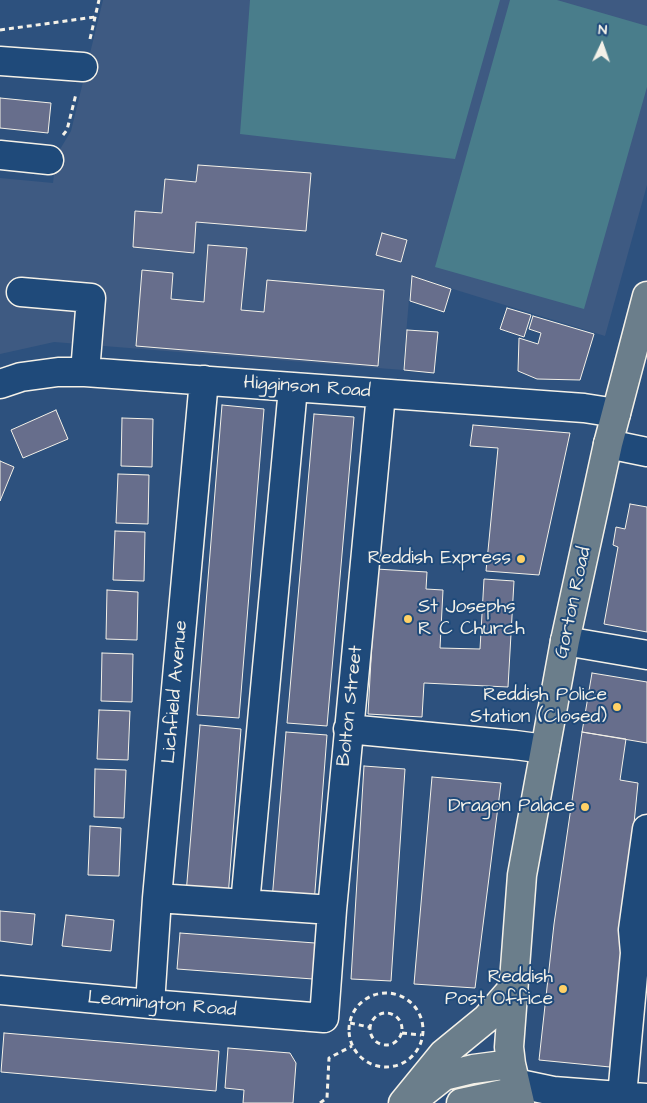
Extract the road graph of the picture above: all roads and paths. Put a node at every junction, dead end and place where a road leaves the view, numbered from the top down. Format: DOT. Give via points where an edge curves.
graph roads {
  1 [pos="95,17"];
  2 [pos="0,30"];
  3 [pos="0,61"];
  4 [pos="83,67"];
  5 [pos="0,155"];
  6 [pos="49,160"];
  7 [pos="22,292"];
  8 [pos="647,296"];
  9 [pos="84,372"];
  10 [pos="204,380"];
  11 [pos="0,384"];
  12 [pos="293,388"];
  13 [pos="381,394"];
  14 [pos="616,413"];
  15 [pos="608,444"];
  16 [pos="647,452"];
  17 [pos="565,641"];
  18 [pos="647,655"];
  19 [pos="348,729"];
  20 [pos="545,748"];
  21 [pos="647,829"];
  22 [pos="157,898"];
  23 [pos="245,904"];
  24 [pos="332,910"];
  25 [pos="513,988"];
  26 [pos="0,990"];
  27 [pos="150,1004"];
  28 [pos="324,1018"];
  29 [pos="358,1024"];
  30 [pos="369,1027"];
  31 [pos="402,1033"];
  32 [pos="417,1035"];
  33 [pos="352,1046"];
  34 [pos="516,1085"];
  35 [pos="638,1099"];
  36 [pos="320,1103"];
  37 [pos="403,1103"];
  38 [pos="411,1103"];
  39 [pos="461,1103"];
  1 -- 2 [label="path"];
  3 -- 4 [label="street"];
  5 -- 6 [label="street"];
  7 -- 9 [label="street" via="91,298"];
  8 -- 14 [label="main road, Gorton Road"];
  9 -- 10 [label="street, Higginson Road"];
  9 -- 11 [label="street, Higginson Road" via="21,377"];
  10 -- 12 [label="street, Higginson Road"];
  10 -- 22 [label="street, Lichfield Avenue"];
  12 -- 13 [label="street, Higginson Road"];
  12 -- 23 [label="street"];
  13 -- 14 [label="street, Higginson Road"];
  13 -- 19 [label="street, Bolton Street"];
  14 -- 15 [label="main road, Gorton Road"];
  15 -- 16 [label="street"];
  15 -- 17 [label="main road, Gorton Road"];
  17 -- 18 [label="street"];
  17 -- 20 [label="main road, Gorton Road"];
  19 -- 20 [label="street"];
  19 -- 24 [label="street, Bolton Street"];
  20 -- 25 [label="main road, Gorton Road" via="522,875"];
  21 -- 35 [label="street" via="632,930"];
  22 -- 23 [label="street"];
  22 -- 27 [label="street, Lichfield Avenue"];
  23 -- 24 [label="street"];
  24 -- 28 [label="street, Bolton Street"];
  25 -- 34 [label="main road, Gorton Road" via="509,1047"];
  25 -- 37 [label="main road" via="487,1018 443,1054"];
  26 -- 27 [label="street, Leamington Road"];
  27 -- 28 [label="street, Leamington Road"];
  29 -- 30 [label="path"];
  30 -- 31 [label="path" via="371,1037 380,1044 396,1042"];
  30 -- 31 [label="path" via="378,1014 389,1013 401,1022"];
  31 -- 32 [label="path"];
  33 -- 33 [label="path" via="368,1063 391,1067 412,1057 423,1036 423,1024 410,1002 386,993 374,995 362,1001 354,1011 349,1023"];
  33 -- 36 [label="path" via="329,1058 326,1098"];
  34 -- 35 [label="street"];
  34 -- 38 [label="main road" via="474,1069 444,1076"];
  34 -- 39 [label="main road"];
}
